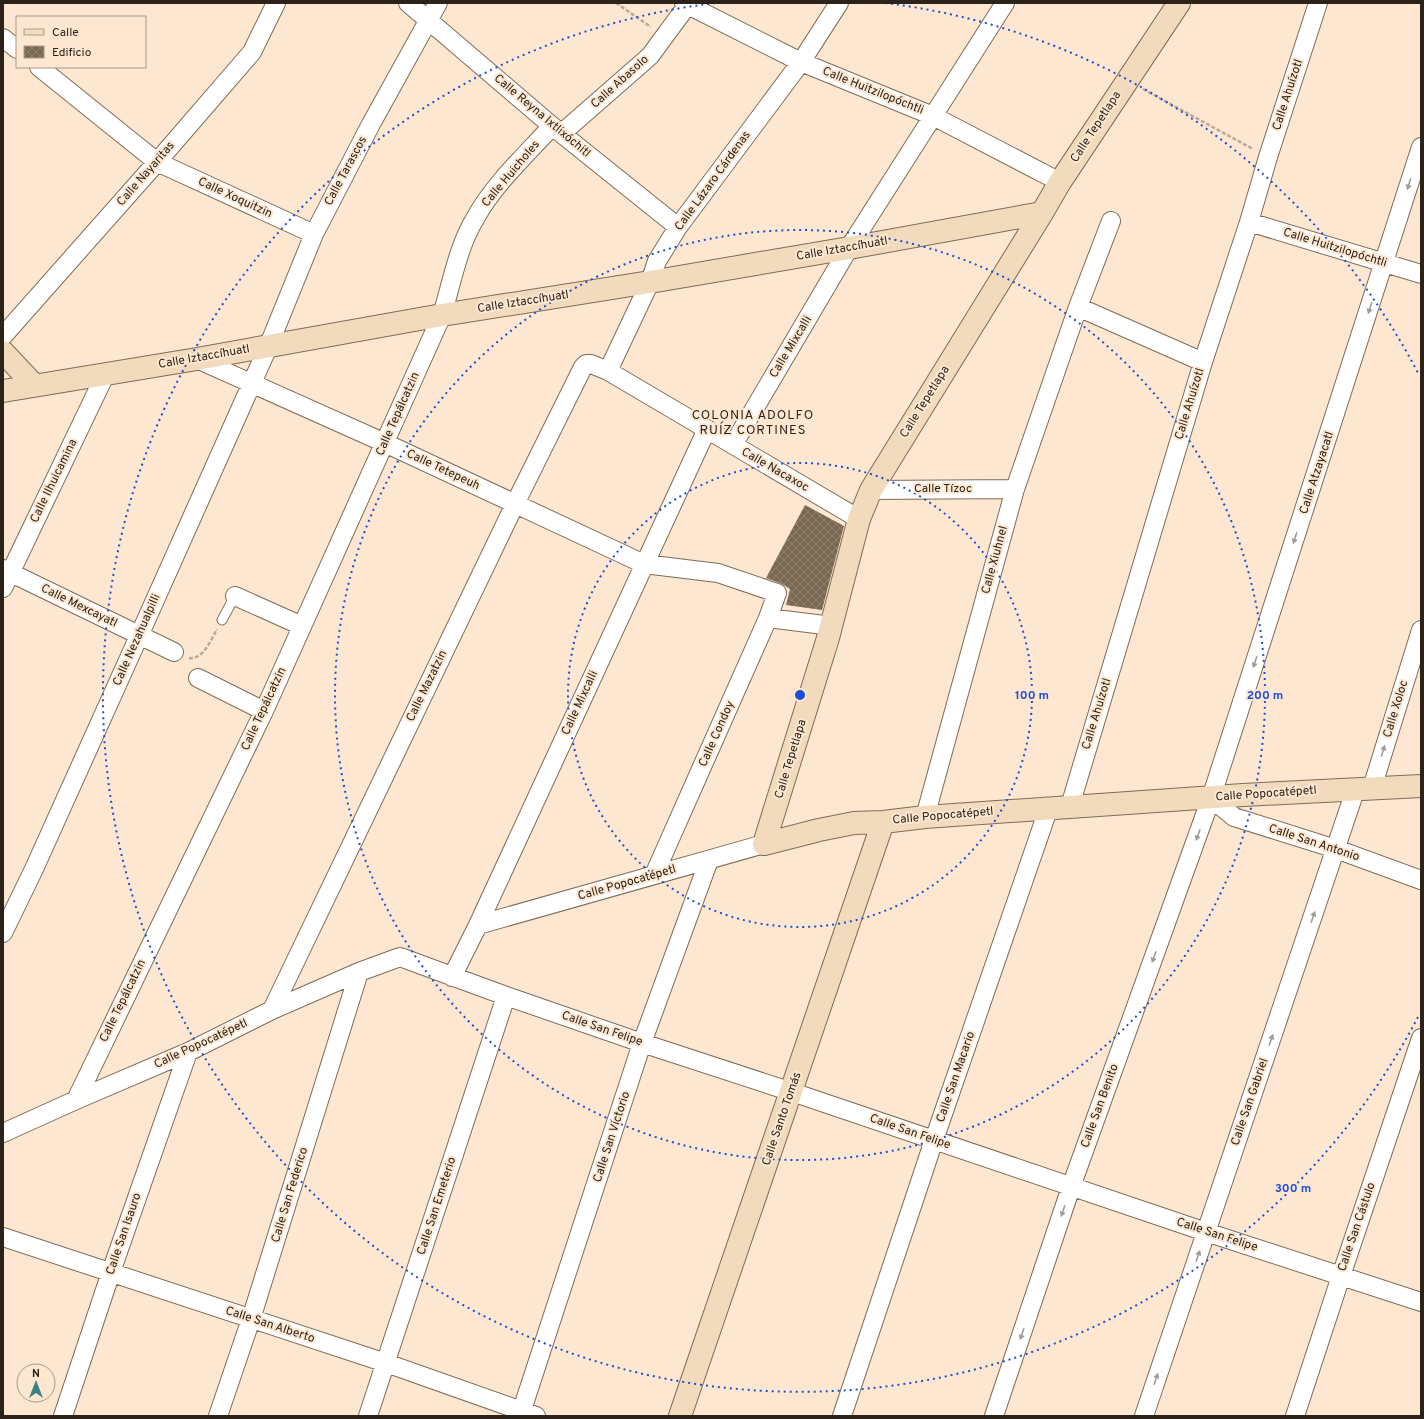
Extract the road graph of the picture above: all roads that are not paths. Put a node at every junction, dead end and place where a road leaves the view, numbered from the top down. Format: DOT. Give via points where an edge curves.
graph roads {
  1 [pos="276,3"];
  2 [pos="408,3"];
  3 [pos="438,3"];
  4 [pos="839,3"];
  5 [pos="1005,3"];
  6 [pos="1179,3"];
  7 [pos="1318,3"];
  8 [pos="687,4"];
  9 [pos="429,20"];
  10 [pos="3,38"];
  11 [pos="16,48"];
  12 [pos="801,62"];
  13 [pos="40,68"];
  14 [pos="934,116"];
  15 [pos="557,129"];
  16 [pos="1421,147"];
  17 [pos="157,162"];
  18 [pos="1060,182"];
  19 [pos="1042,213"];
  20 [pos="1111,221"];
  21 [pos="1249,222"];
  22 [pos="678,227"];
  23 [pos="314,234"];
  24 [pos="850,248"];
  25 [pos="1384,264"];
  26 [pos="1421,274"];
  27 [pos="650,282"];
  28 [pos="1078,307"];
  29 [pos="442,315"];
  30 [pos="3,336"];
  31 [pos="268,346"];
  32 [pos="3,352"];
  33 [pos="197,359"];
  34 [pos="1202,362"];
  35 [pos="586,364"];
  36 [pos="608,372"];
  37 [pos="106,373"];
  38 [pos="251,384"];
  39 [pos="34,385"];
  40 [pos="3,391"];
  41 [pos="707,429"];
  42 [pos="385,443"];
  43 [pos="733,445"];
  44 [pos="1015,489"];
  45 [pos="871,490"];
  46 [pos="515,504"];
  47 [pos="859,519"];
  48 [pos="644,564"];
  49 [pos="5,576"];
  50 [pos="778,593"];
  51 [pos="235,596"];
  52 [pos="768,618"];
  53 [pos="222,620"];
  54 [pos="302,626"];
  55 [pos="832,626"];
  56 [pos="1421,630"];
  57 [pos="140,636"];
  58 [pos="174,652"];
  59 [pos="198,678"];
  60 [pos="264,711"];
  61 [pos="1421,786"];
  62 [pos="1364,788"];
  63 [pos="1211,798"];
  64 [pos="1059,807"];
  65 [pos="925,817"];
  66 [pos="883,822"];
  67 [pos="764,844"];
  68 [pos="1336,849"];
  69 [pos="709,860"];
  70 [pos="654,875"];
  71 [pos="1421,880"];
  72 [pos="478,925"];
  73 [pos="3,933"];
  74 [pos="400,957"];
  75 [pos="359,972"];
  76 [pos="452,977"];
  77 [pos="506,996"];
  78 [pos="272,1010"];
  79 [pos="1421,1038"];
  80 [pos="642,1043"];
  81 [pos="188,1052"];
  82 [pos="792,1092"];
  83 [pos="76,1100"];
  84 [pos="3,1133"];
  85 [pos="934,1140"];
  86 [pos="1071,1187"];
  87 [pos="1206,1232"];
  88 [pos="3,1237"];
  89 [pos="111,1272"];
  90 [pos="1341,1276"];
  91 [pos="1421,1302"];
  92 [pos="251,1319"];
  93 [pos="386,1363"];
  94 [pos="526,1414"];
  95 [pos="63,1416"];
  96 [pos="218,1416"];
  97 [pos="368,1416"];
  98 [pos="680,1416"];
  99 [pos="842,1416"];
  100 [pos="994,1416"];
  101 [pos="1144,1416"];
  102 [pos="1296,1416"];
  1 -- 17 [label="street, Calle Nayaritas" via="252,52"];
  2 -- 9 [label="street, Calle Reyna Ixtlixóchitl"];
  3 -- 9 [label="street, Calle Tarascos"];
  4 -- 12 [label="street, Calle Lázaro Cárdenas"];
  5 -- 14 [label="street, Calle Mixcalli"];
  6 -- 18 [label="street, Calle Tepetlapa"];
  7 -- 21 [label="street, Calle Ahuízotl"];
  8 -- 12 [label="street, Calle Huitzilopóchtli"];
  8 -- 15 [label="street, Calle Abasolo" via="650,56"];
  9 -- 15 [label="street, Calle Reyna Ixtlixóchitl"];
  9 -- 23 [label="street, Calle Tarascos"];
  10 -- 11 [label="street"];
  12 -- 14 [label="street, Calle Huitzilopóchtli"];
  12 -- 22 [label="street, Calle Lázaro Cárdenas"];
  13 -- 17 [label="street, Calle Xoquitzin"];
  14 -- 18 [label="street, Calle Huitzilopóchtli"];
  14 -- 24 [label="street, Calle Mixcalli"];
  15 -- 22 [label="street, Calle Reyna Ixtlixóchitl"];
  15 -- 29 [label="street, Calle Huicholes" via="496,189 475,217 460,250"];
  16 -- 25 [label="street, Calle Atzayacatl, one-way"];
  17 -- 23 [label="street, Calle Xoquitzin"];
  17 -- 30 [label="street, Calle Nayaritas"];
  18 -- 19 [label="street, Calle Tepetlapa"];
  19 -- 24 [label="street, Calle Iztaccíhuatl"];
  19 -- 45 [label="street, Calle Tepetlapa"];
  20 -- 28 [label="street, Calle Xiuhnel"];
  21 -- 25 [label="street, Calle Huitzilopóchtli"];
  21 -- 34 [label="street, Calle Ahuízotl"];
  22 -- 27 [label="street, Calle Lázaro Cárdenas" via="657,261"];
  23 -- 31 [label="street, Calle Tarascos"];
  24 -- 27 [label="street, Calle Iztaccíhuatl"];
  24 -- 43 [label="street, Calle Mixcalli"];
  25 -- 26 [label="street, Calle Huitzilopóchtli"];
  25 -- 63 [label="street, Calle Atzayacatl, one-way"];
  27 -- 29 [label="street, Calle Iztaccíhuatl"];
  27 -- 36 [label="street, Calle Lázaro Cárdenas"];
  28 -- 34 [label="street"];
  28 -- 44 [label="street, Calle Xiuhnel"];
  29 -- 31 [label="street, Calle Iztaccíhuatl"];
  29 -- 42 [label="street, Calle Tepálcatzin"];
  31 -- 33 [label="street, Calle Iztaccíhuatl"];
  31 -- 38 [label="street, Calle Nezahualpilli"];
  32 -- 39 [label="street"];
  33 -- 37 [label="street, Calle Iztaccíhuatl"];
  33 -- 38 [label="street, Calle Tetepeuh"];
  34 -- 64 [label="street, Calle Ahuízotl"];
  35 -- 36 [label="street, Calle Nacaxoc"];
  35 -- 46 [label="street, Calle Mazatzin"];
  36 -- 41 [label="street, Calle Nacaxoc"];
  37 -- 39 [label="street, Calle Iztaccíhuatl"];
  37 -- 49 [label="street, Calle Ilhuicamina"];
  38 -- 42 [label="street, Calle Tetepeuh"];
  38 -- 57 [label="street, Calle Nezahualpilli"];
  39 -- 40 [label="street, Calle Iztaccíhuatl"];
  41 -- 43 [label="street, Calle Nacaxoc"];
  41 -- 48 [label="street, Calle Mixcalli"];
  42 -- 46 [label="street, Calle Tetepeuh"];
  42 -- 54 [label="street, Calle Tepálcatzin"];
  43 -- 47 [label="street, Calle Nacaxoc"];
  44 -- 45 [label="street, Calle Tízoc"];
  44 -- 65 [label="street, Calle Xiuhnel"];
  45 -- 47 [label="street, Calle Tepetlapa"];
  46 -- 48 [label="street, Calle Tetepeuh"];
  46 -- 78 [label="street, Calle Mazatzin"];
  47 -- 55 [label="street, Calle Tepetlapa"];
  48 -- 50 [label="street, Calle Tetepeuh" via="718,573"];
  48 -- 72 [label="street, Calle Mixcalli"];
  49 -- 57 [label="street, Calle Mexcayatl"];
  50 -- 52 [label="street, Calle Condoy"];
  51 -- 53 [label="lane"];
  51 -- 54 [label="street"];
  52 -- 55 [label="street"];
  52 -- 70 [label="street, Calle Condoy"];
  54 -- 60 [label="street, Calle Tepálcatzin"];
  55 -- 67 [label="street, Calle Tepetlapa"];
  62 -- 56 [label="street, Calle Xoloc, one-way"];
  57 -- 58 [label="street, Calle Mexcayatl"];
  57 -- 73 [label="street, Calle Nezahualpilli"];
  59 -- 60 [label="street"];
  60 -- 83 [label="street, Calle Tepálcatzin"];
  61 -- 62 [label="street, Calle Popocatépetl"];
  62 -- 63 [label="street, Calle Popocatépetl"];
  62 -- 68 [label="street, Calle San Gabriel"];
  63 -- 64 [label="street, Calle Popocatépetl"];
  63 -- 68 [label="street, Calle San Antonio" via="1234,817"];
  63 -- 86 [label="street, Calle San Benito, one-way"];
  64 -- 65 [label="street, Calle Popocatépetl"];
  64 -- 85 [label="street, Calle San Macario"];
  65 -- 66 [label="street, Calle Popocatépetl"];
  66 -- 67 [label="street, Calle Popocatépetl" via="854,823"];
  66 -- 82 [label="street, Calle Santo Tomás"];
  67 -- 69 [label="street, Calle Popocatépetl"];
  68 -- 71 [label="street, Calle San Antonio"];
  87 -- 68 [label="street, Calle San Gabriel, one-way"];
  69 -- 70 [label="street, Calle Popocatépetl"];
  69 -- 80 [label="street, Calle San Victorio"];
  70 -- 72 [label="street, Calle Popocatépetl"];
  72 -- 76 [label="street, Calle Mixcalli"];
  74 -- 75 [label="street, Calle Popocatépetl"];
  74 -- 76 [label="street, Calle San Felipe"];
  75 -- 78 [label="street, Calle Popocatépetl"];
  75 -- 92 [label="street, Calle San Federico"];
  76 -- 77 [label="street, Calle San Felipe"];
  77 -- 80 [label="street, Calle San Felipe"];
  77 -- 93 [label="street, Calle San Emeterio"];
  78 -- 81 [label="street, Calle Popocatépetl"];
  79 -- 90 [label="street, Calle San Cástulo"];
  80 -- 82 [label="street, Calle San Felipe"];
  80 -- 94 [label="street, Calle San Victorio"];
  81 -- 83 [label="street, Calle Popocatépetl"];
  81 -- 89 [label="street, Calle San Isauro"];
  82 -- 85 [label="street, Calle San Felipe"];
  82 -- 98 [label="street, Calle Santo Tomás"];
  83 -- 84 [label="street, Calle Popocatépetl"];
  85 -- 86 [label="street, Calle San Felipe"];
  85 -- 99 [label="street, Calle San Macario"];
  86 -- 87 [label="street, Calle San Felipe"];
  86 -- 100 [label="street, Calle San Benito, one-way"];
  87 -- 90 [label="street, Calle San Felipe"];
  101 -- 87 [label="street, Calle San Gabriel, one-way"];
  88 -- 89 [label="street, Calle San Alberto"];
  89 -- 92 [label="street, Calle San Alberto"];
  89 -- 95 [label="street, Calle San Isauro"];
  90 -- 91 [label="street, Calle San Felipe"];
  90 -- 102 [label="street, Calle San Cástulo"];
  92 -- 93 [label="street, Calle San Alberto"];
  92 -- 96 [label="street, Calle San Federico"];
  93 -- 94 [label="street, Calle San Alberto"];
  93 -- 97 [label="street, Calle San Emeterio"];
}
